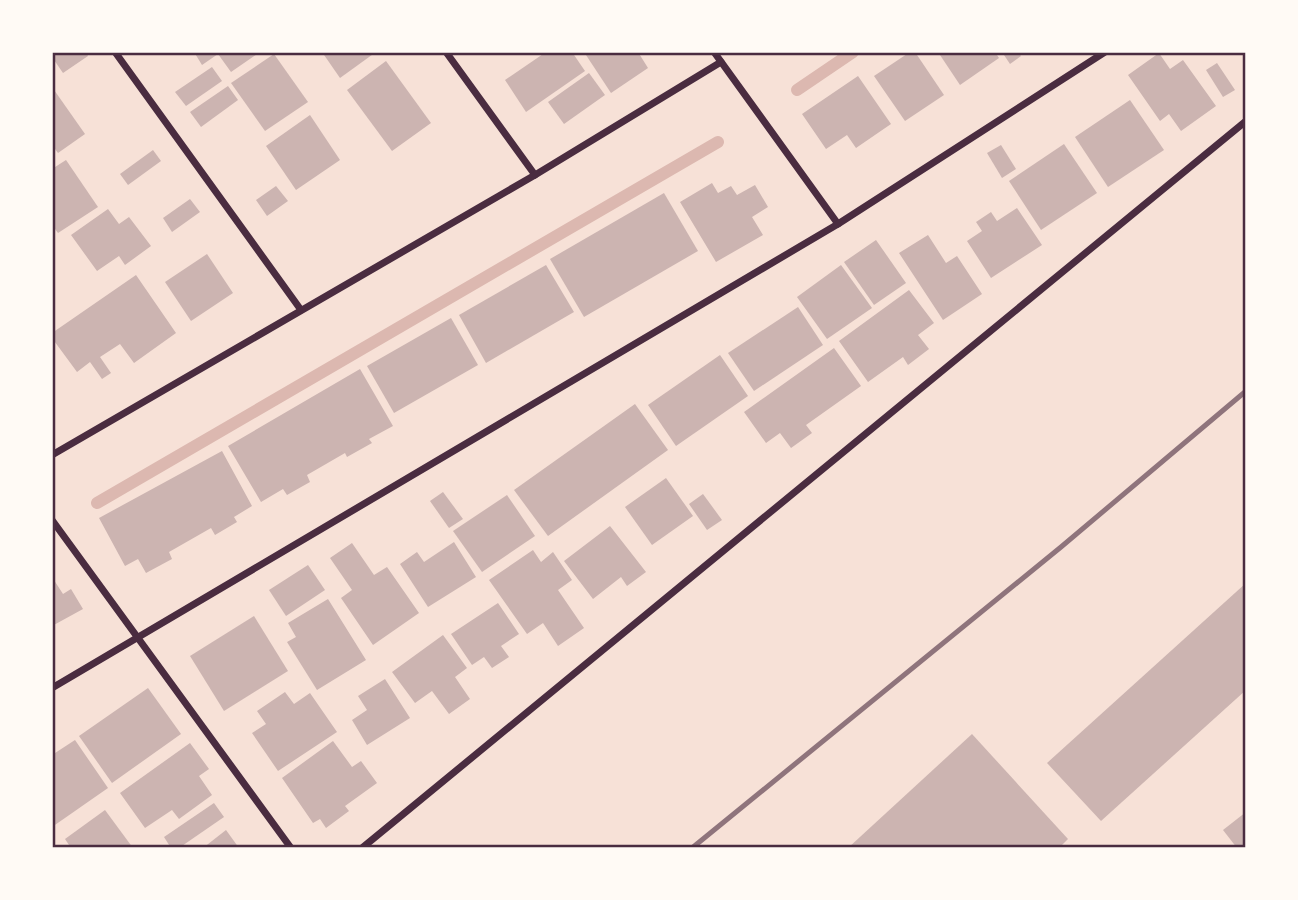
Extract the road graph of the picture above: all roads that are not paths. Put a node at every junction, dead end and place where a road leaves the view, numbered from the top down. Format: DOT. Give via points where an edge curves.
graph roads {
  1 [pos="115,52"];
  2 [pos="446,52"];
  3 [pos="714,52"];
  4 [pos="1105,52"];
  5 [pos="721,62"];
  6 [pos="1245,121"];
  7 [pos="535,174"];
  8 [pos="838,224"];
  9 [pos="302,310"];
  10 [pos="52,454"];
  11 [pos="52,520"];
  12 [pos="139,637"];
  13 [pos="52,688"];
  14 [pos="290,848"];
  15 [pos="362,848"];
  1 -- 9 [label="street"];
  2 -- 7 [label="street"];
  3 -- 5 [label="street"];
  4 -- 8 [label="street"];
  5 -- 7 [label="street"];
  5 -- 8 [label="street"];
  6 -- 15 [label="street"];
  7 -- 9 [label="street"];
  8 -- 12 [label="street"];
  9 -- 10 [label="street"];
  11 -- 12 [label="street"];
  12 -- 13 [label="street"];
  12 -- 14 [label="street"];
}
